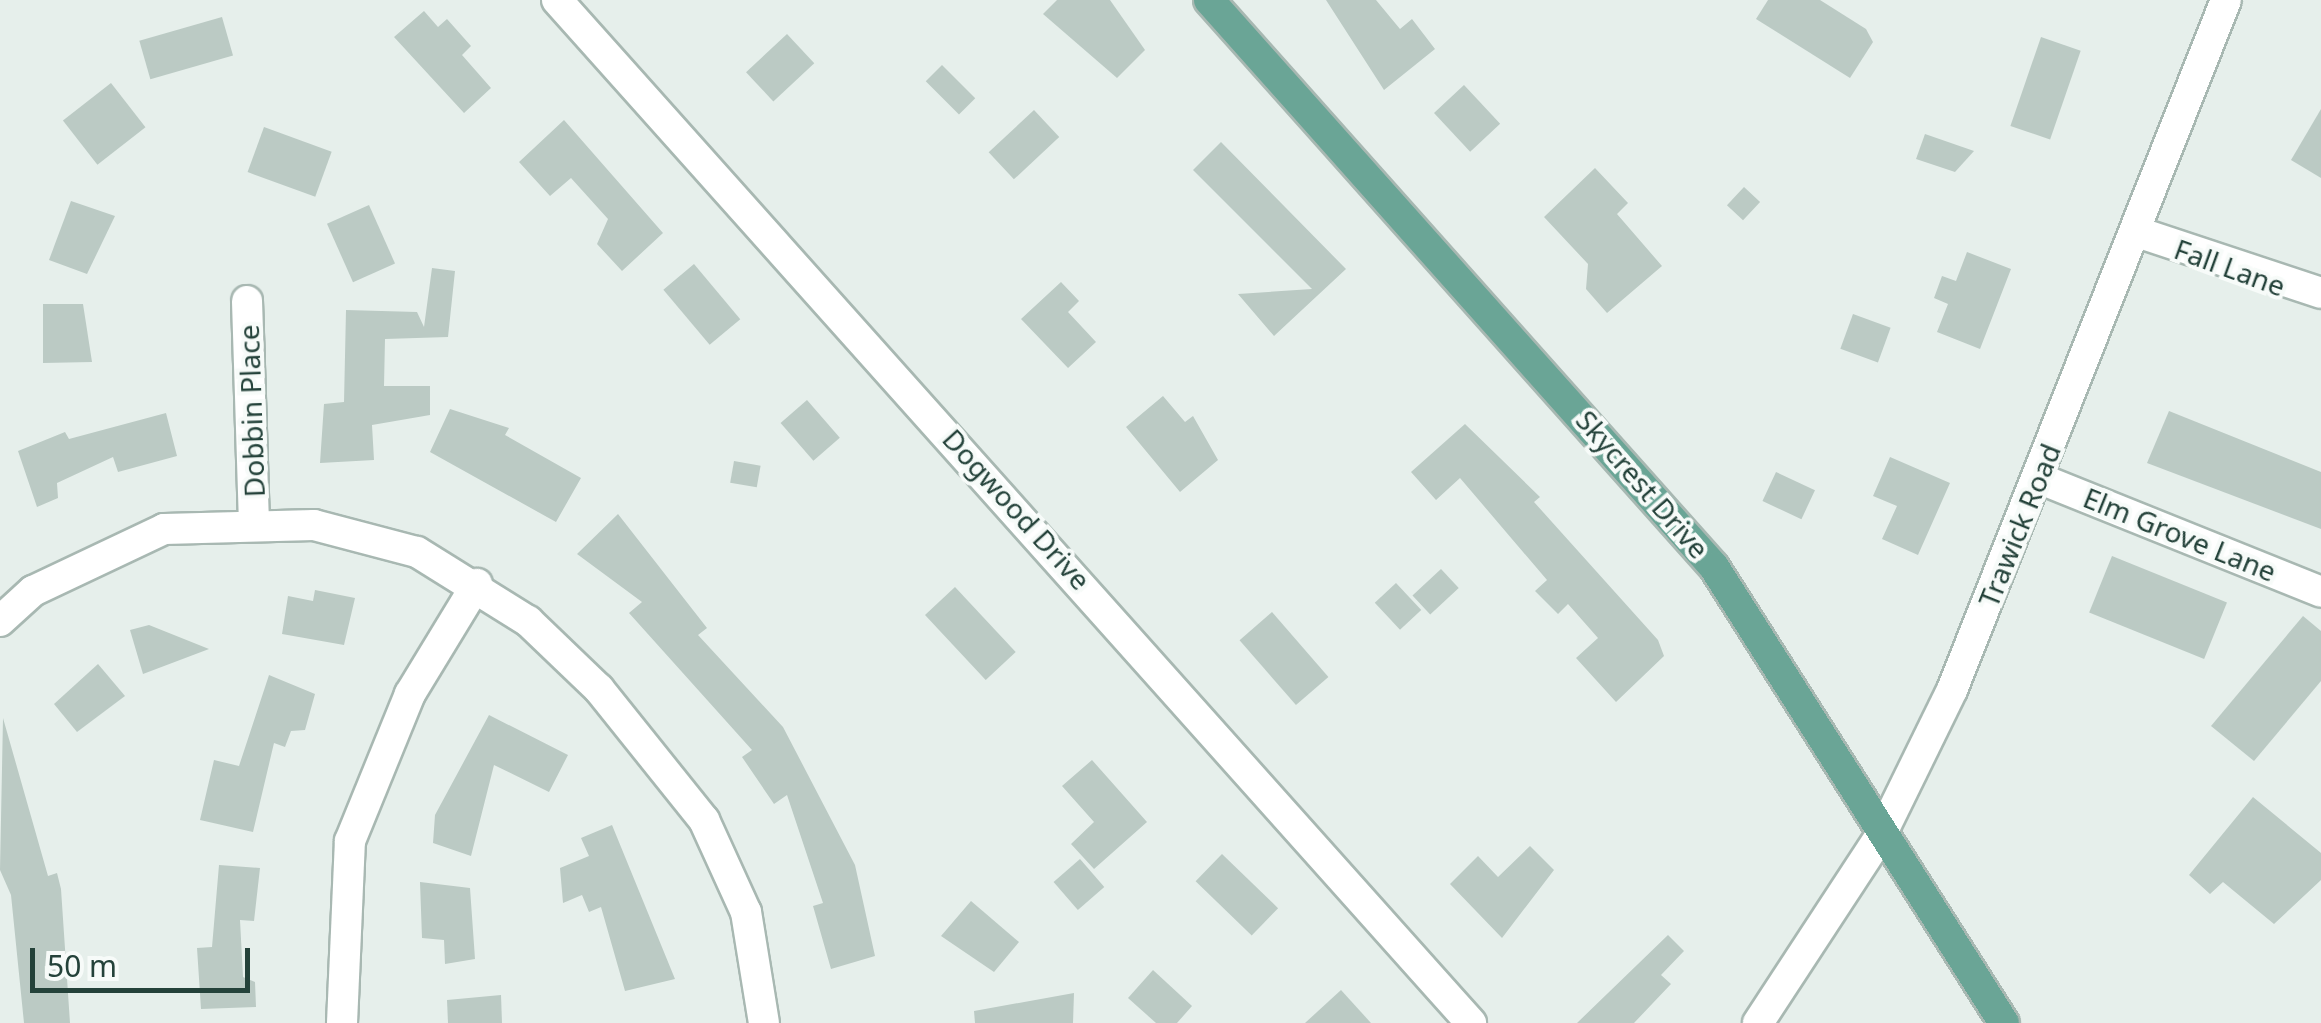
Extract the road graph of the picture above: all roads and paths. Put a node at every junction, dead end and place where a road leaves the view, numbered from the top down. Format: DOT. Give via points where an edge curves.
graph roads {
  1 [pos="557,0"];
  2 [pos="1209,0"];
  3 [pos="2226,0"];
  4 [pos="2140,233"];
  5 [pos="2321,293"];
  6 [pos="247,302"];
  7 [pos="2038,478"];
  8 [pos="254,520"];
  9 [pos="477,584"];
  10 [pos="2321,592"];
  11 [pos="0,621"];
  12 [pos="1881,835"];
  13 [pos="342,1023"];
  14 [pos="764,1023"];
  15 [pos="1471,1023"];
  16 [pos="1758,1023"];
  17 [pos="2004,1023"];
  1 -- 15 [label="street, Dogwood Drive"];
  2 -- 12 [label="main road, Skycrest Drive" via="1686,532 1800,696"];
  3 -- 4 [label="street, Trawick Road"];
  4 -- 5 [label="street, Fall Lane"];
  4 -- 7 [label="street, Trawick Road"];
  6 -- 8 [label="street, Dobbin Place"];
  7 -- 10 [label="street, Elm Grove Lane"];
  7 -- 12 [label="street, Trawick Road" via="1952,690"];
  8 -- 9 [label="street" via="314,525 417,552"];
  8 -- 11 [label="street" via="164,529 33,591"];
  9 -- 13 [label="street" via="410,694 350,840"];
  9 -- 14 [label="street" via="599,689 704,820 746,912"];
  12 -- 16 [label="street, Trawick Road"];
  12 -- 17 [label="main road, Skycrest Drive"];
}
